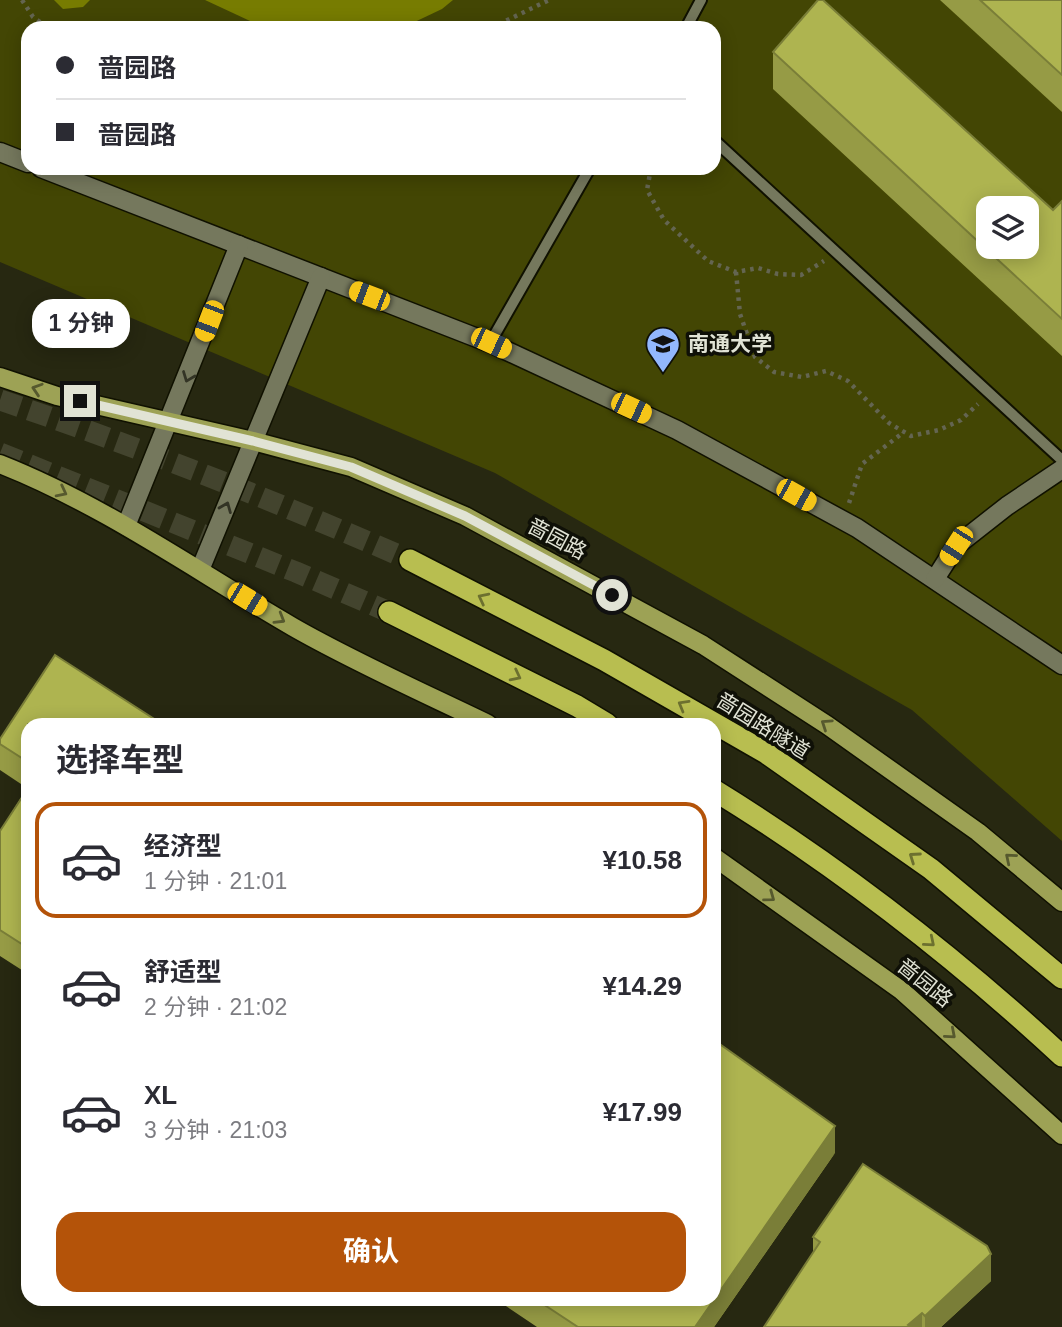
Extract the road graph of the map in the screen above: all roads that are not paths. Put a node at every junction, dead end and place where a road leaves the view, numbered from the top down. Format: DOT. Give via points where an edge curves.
graph roads {
  1 [pos="701,0"];
  2 [pos="690,21"];
  3 [pos="721,146"];
  4 [pos="0,152"];
  5 [pos="21,160"];
  6 [pos="59,175"];
  7 [pos="586,175"];
  8 [pos="239,245"];
  9 [pos="321,277"];
  10 [pos="491,343"];
  11 [pos="0,377"];
  12 [pos="169,423"];
  13 [pos="253,441"];
  14 [pos="1062,460"];
  15 [pos="0,464"];
  16 [pos="1062,469"];
  17 [pos="126,526"];
  18 [pos="410,560"];
  19 [pos="200,570"];
  20 [pos="935,579"];
  21 [pos="389,612"];
  22 [pos="1062,664"];
  23 [pos="476,718"];
  24 [pos="597,718"];
  25 [pos="705,718"];
  26 [pos="721,727"];
  27 [pos="721,794"];
  28 [pos="721,862"];
  29 [pos="1062,902"];
  30 [pos="1062,978"];
  31 [pos="1062,1056"];
  32 [pos="1062,1135"];
  1 -- 2 [label="lane"];
  3 -- 14 [label="lane"];
  4 -- 5 [label="street"];
  6 -- 8 [label="street"];
  7 -- 10 [label="lane"];
  8 -- 9 [label="street"];
  8 -- 12 [label="street, one-way"];
  9 -- 10 [label="street"];
  9 -- 13 [label="street"];
  10 -- 20 [label="street" via="677,430 843,520"];
  12 -- 11 [label="main road, 啬园路, one-way"];
  12 -- 13 [label="main road, 啬园路"];
  12 -- 17 [label="street"];
  19 -- 13 [label="street, one-way"];
  29 -- 13 [label="main road, 啬园路, one-way" via="967,824 703,645 465,516 351,467"];
  15 -- 17 [label="main road, one-way"];
  16 -- 20 [label="street" via="956,546"];
  17 -- 19 [label="main road"];
  25 -- 18 [label="highway, 啬园路隧道, one-way"];
  19 -- 23 [label="main road, one-way" via="295,628"];
  20 -- 22 [label="street"];
  21 -- 24 [label="highway, one-way"];
  30 -- 26 [label="highway, 啬园路隧道, one-way" via="931,869 766,753"];
  27 -- 31 [label="highway, one-way" via="892,911"];
  28 -- 32 [label="main road, 啬园路, one-way" via="902,991"];
}
